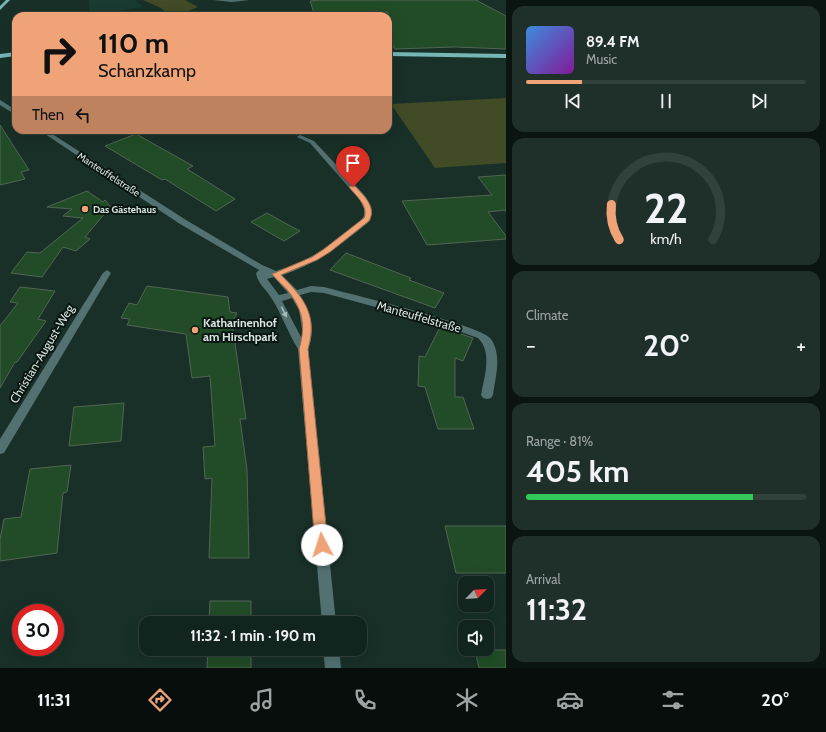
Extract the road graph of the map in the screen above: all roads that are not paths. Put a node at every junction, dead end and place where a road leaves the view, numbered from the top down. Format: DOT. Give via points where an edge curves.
graph roads {
  1 [pos="8,0"];
  2 [pos="215,0"];
  3 [pos="247,0"];
  4 [pos="0,9"];
  5 [pos="12,54"];
  6 [pos="392,54"];
  7 [pos="0,56"];
  8 [pos="506,56"];
  9 [pos="0,102"];
  10 [pos="12,110"];
  11 [pos="48,134"];
  12 [pos="300,137"];
  13 [pos="259,267"];
  14 [pos="107,273"];
  15 [pos="276,274"];
  16 [pos="261,278"];
  17 [pos="294,293"];
  18 [pos="277,299"];
  19 [pos="303,349"];
  20 [pos="487,395"];
  21 [pos="0,449"];
  22 [pos="328,616"];
  23 [pos="332,656"];
  24 [pos="333,668"];
  1 -- 4 [label="main road"];
  2 -- 3 [label="street"];
  5 -- 7 [label="main road"];
  6 -- 8 [label="main road"];
  9 -- 10 [label="street"];
  11 -- 13 [label="street, Manteuffelstraße" via="170,214"];
  12 -- 15 [label="street" via="312,142 363,199 369,214 367,219 327,251 302,265"];
  13 -- 15 [label="street, Manteuffelstraße"];
  13 -- 16 [label="street, Manteuffelstraße"];
  14 -- 21 [label="street, Christian-August-Weg"];
  15 -- 16 [label="street"];
  15 -- 17 [label="street, Manteuffelstraße"];
  16 -- 18 [label="street, Manteuffelstraße"];
  17 -- 18 [label="street, Manteuffelstraße"];
  17 -- 19 [label="street, Manteuffelstraße" via="304,310 306,320 308,335"];
  17 -- 20 [label="street, Manteuffelstraße" via="311,289 324,290 482,336 487,339 492,352"];
  18 -- 19 [label="street, Manteuffelstraße, one-way"];
  19 -- 22 [label="street, Manteuffelstraße"];
  23 -- 24 [label="street"];
}
